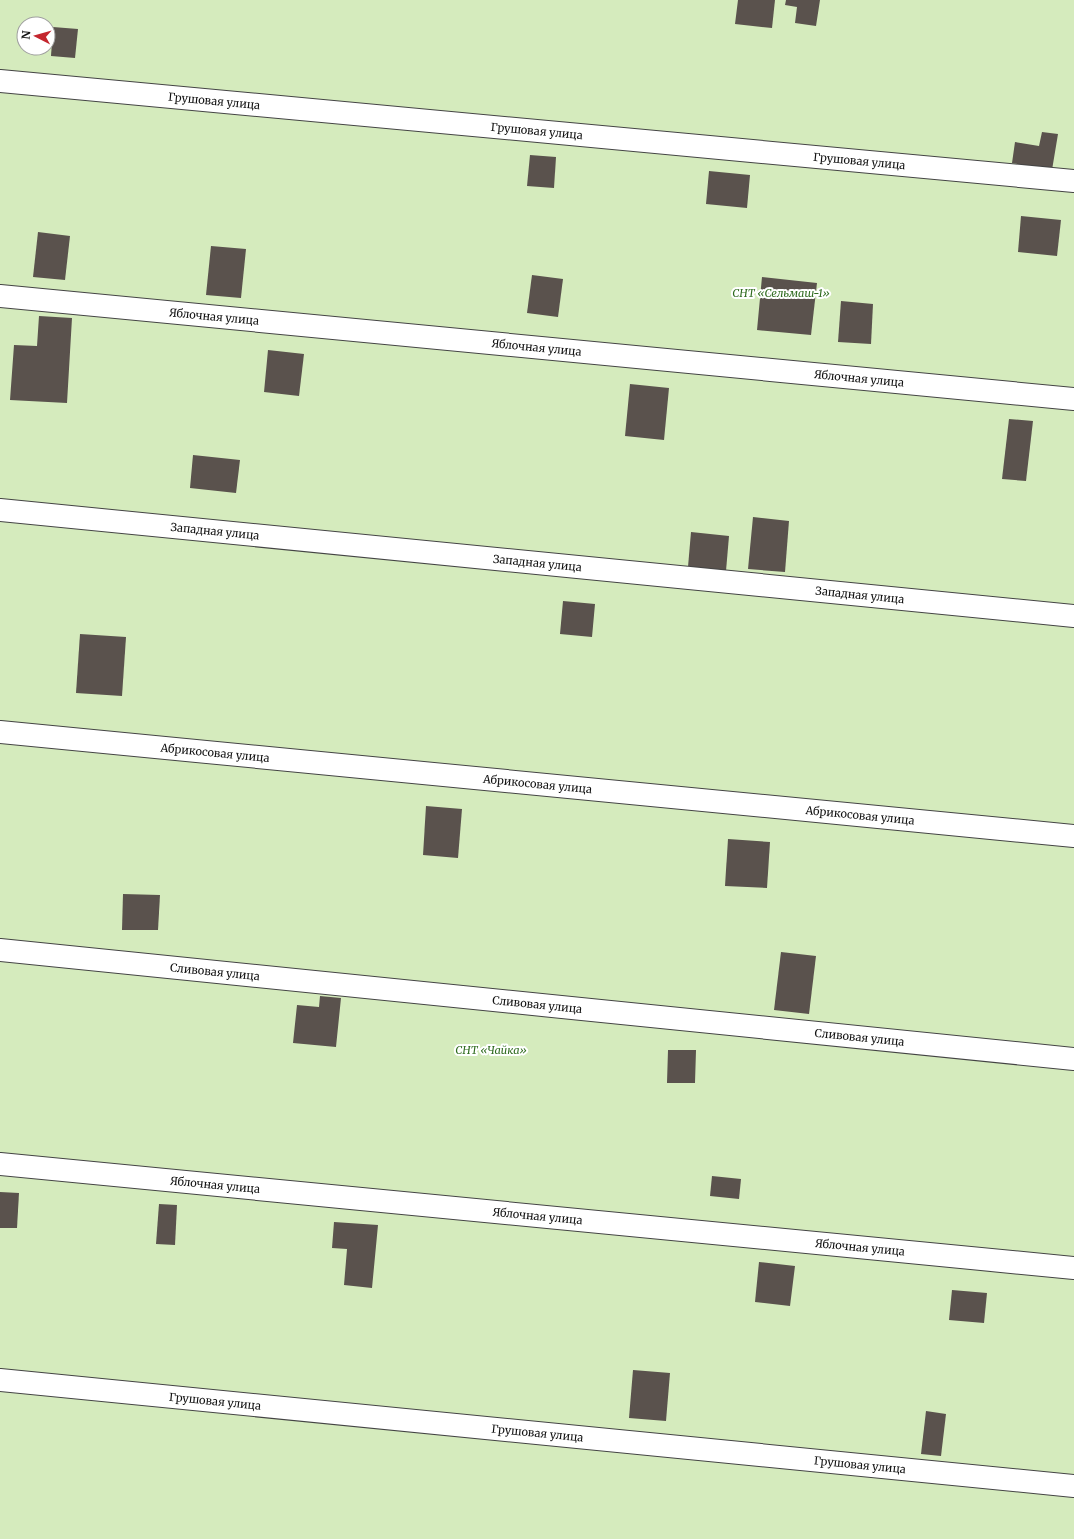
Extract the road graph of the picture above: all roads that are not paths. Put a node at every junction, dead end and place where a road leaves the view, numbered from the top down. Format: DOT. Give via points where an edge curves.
graph roads {
  1 [pos="0,81"];
  2 [pos="1074,181"];
  3 [pos="0,296"];
  4 [pos="1074,398"];
  5 [pos="0,510"];
  6 [pos="1074,616"];
  7 [pos="0,732"];
  8 [pos="1074,836"];
  9 [pos="0,950"];
  10 [pos="1074,1058"];
  11 [pos="0,1164"];
  12 [pos="1074,1268"];
  13 [pos="0,1380"];
  14 [pos="1074,1486"];
  1 -- 2 [label="street, Грушовая улица"];
  3 -- 4 [label="street, Яблочная улица"];
  5 -- 6 [label="street, Западная улица"];
  7 -- 8 [label="street, Абрикосовая улица"];
  9 -- 10 [label="street, Сливовая улица"];
  11 -- 12 [label="street, Яблочная улица"];
  13 -- 14 [label="street, Грушовая улица"];
}
